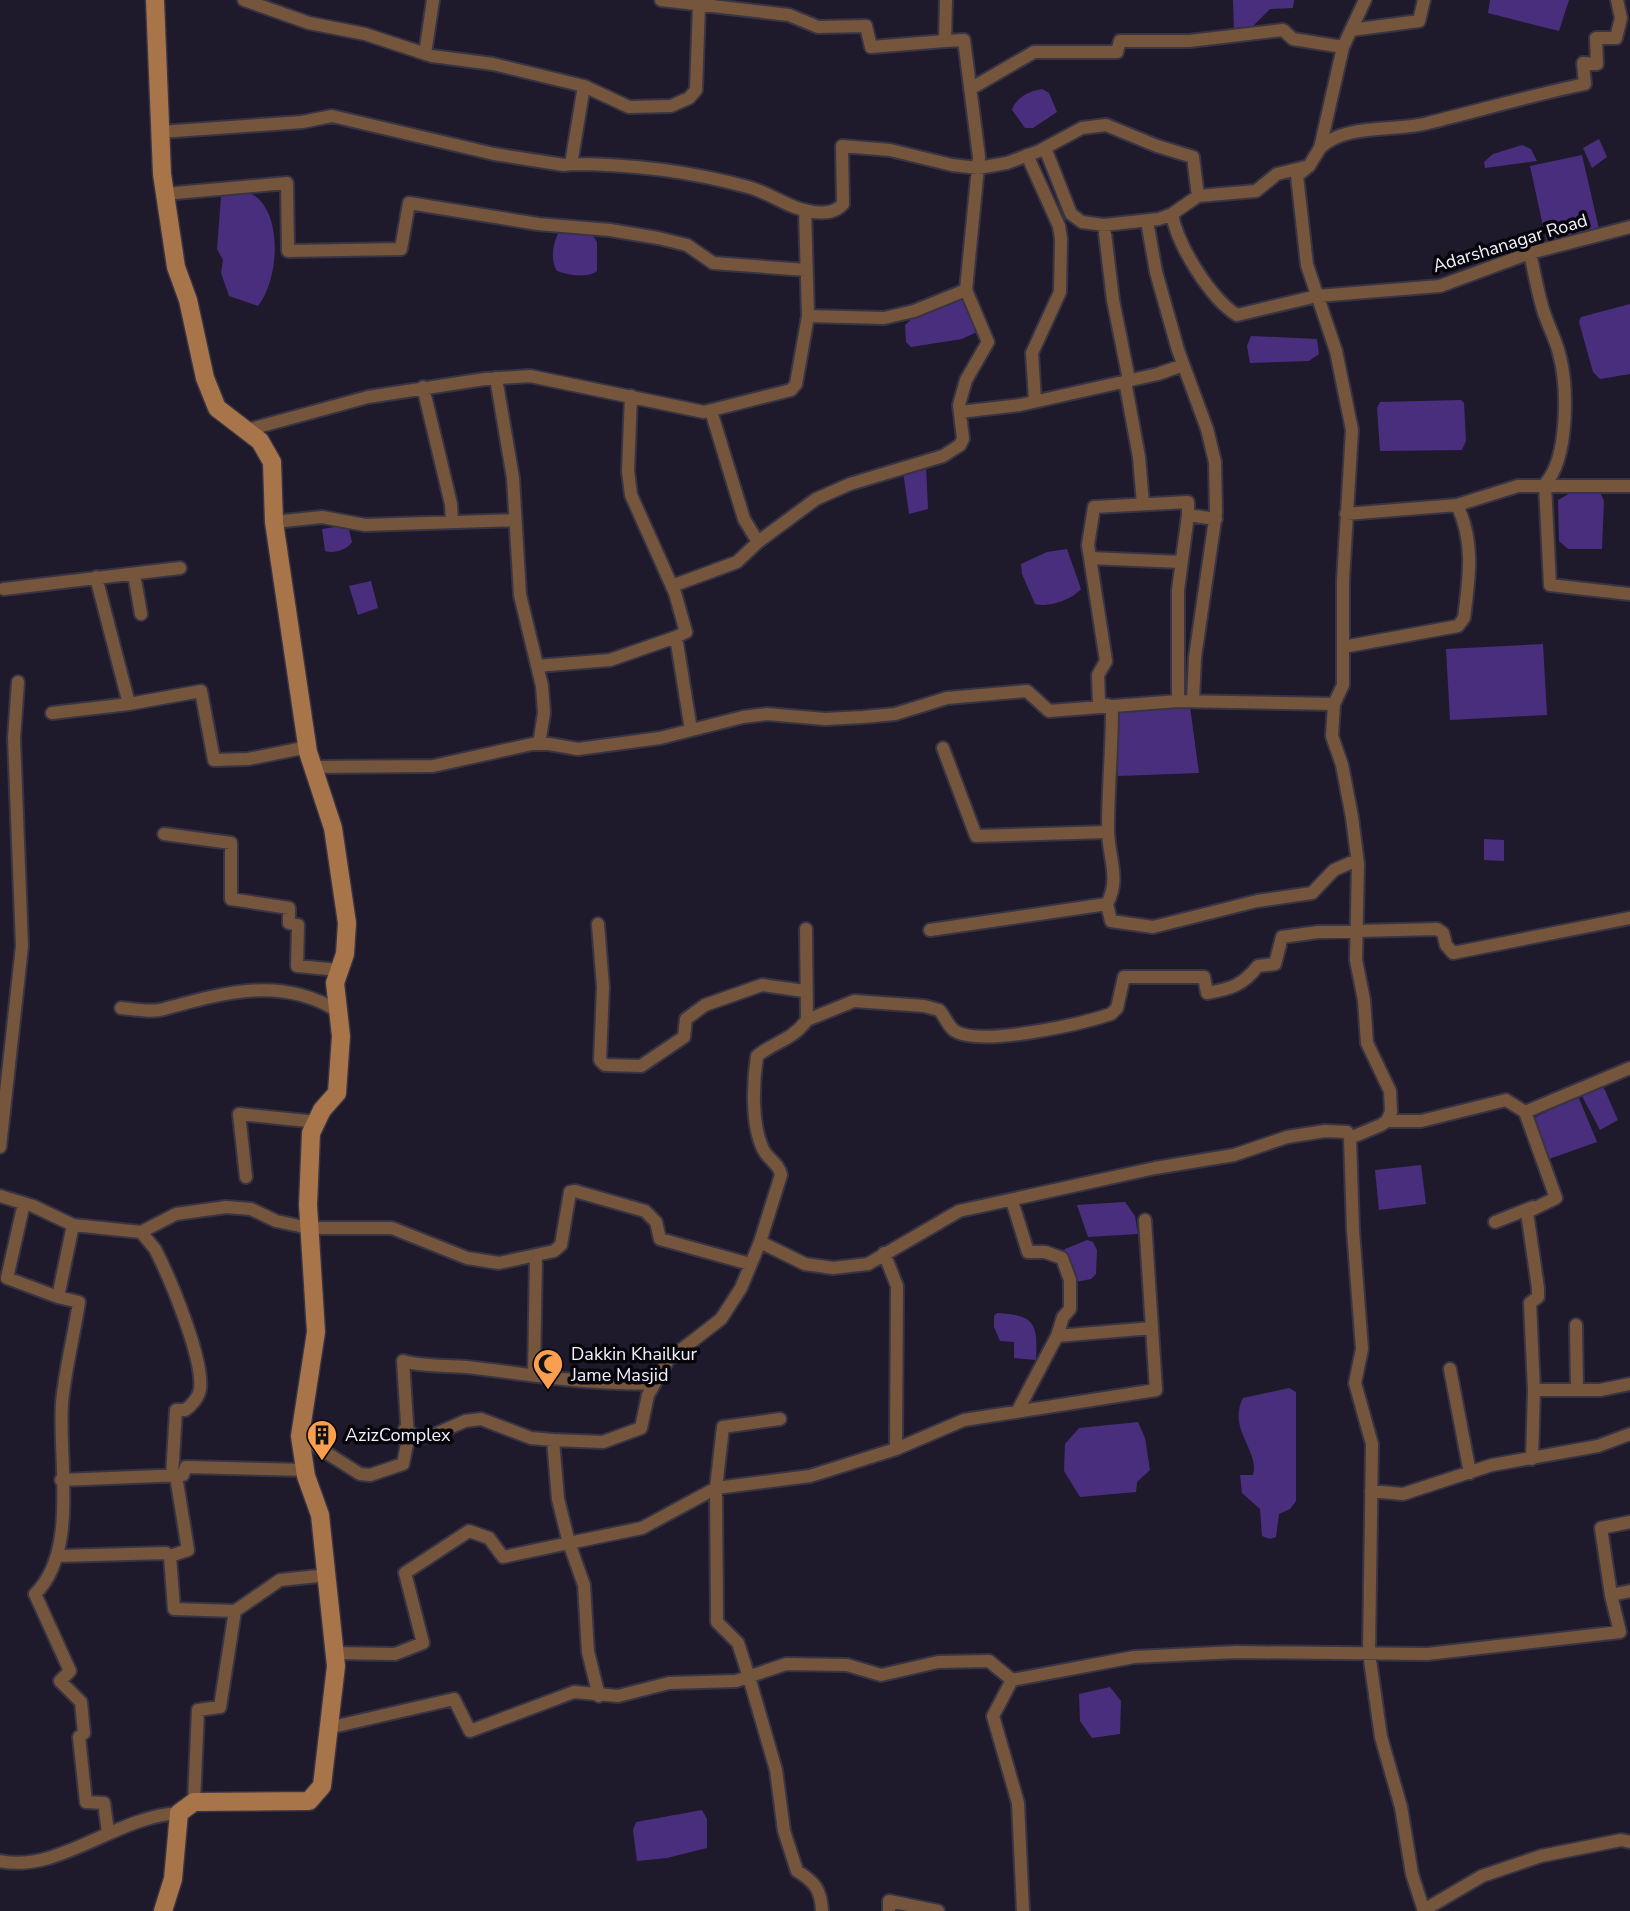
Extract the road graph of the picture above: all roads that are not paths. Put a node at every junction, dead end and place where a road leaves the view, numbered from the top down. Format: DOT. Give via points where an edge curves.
graph roads {
  1 [pos="155,0"];
  2 [pos="244,0"];
  3 [pos="433,0"];
  4 [pos="661,0"];
  5 [pos="946,0"];
  6 [pos="1365,0"];
  7 [pos="1424,0"];
  8 [pos="1617,0"];
  9 [pos="699,5"];
  10 [pos="1351,30"];
  11 [pos="945,41"];
  12 [pos="1343,47"];
  13 [pos="425,54"];
  14 [pos="584,86"];
  15 [pos="970,89"];
  16 [pos="160,132"];
  17 [pos="1045,148"];
  18 [pos="1320,148"];
  19 [pos="1027,155"];
  20 [pos="571,163"];
  21 [pos="1309,166"];
  22 [pos="978,168"];
  23 [pos="164,194"];
  24 [pos="1198,196"];
  25 [pos="806,210"];
  26 [pos="1172,214"];
  27 [pos="1147,220"];
  28 [pos="1104,225"];
  29 [pos="1630,227"];
  30 [pos="1530,253"];
  31 [pos="806,270"];
  32 [pos="966,290"];
  33 [pos="1317,296"];
  34 [pos="808,316"];
  35 [pos="1183,365"];
  36 [pos="496,378"];
  37 [pos="1127,380"];
  38 [pos="423,387"];
  39 [pos="631,396"];
  40 [pos="1035,401"];
  41 [pos="711,411"];
  42 [pos="960,412"];
  43 [pos="243,431"];
  44 [pos="1545,484"];
  45 [pos="1630,486"];
  46 [pos="1143,504"];
  47 [pos="1457,505"];
  48 [pos="1346,514"];
  49 [pos="1188,515"];
  50 [pos="1216,519"];
  51 [pos="515,520"];
  52 [pos="274,522"];
  53 [pos="452,522"];
  54 [pos="758,542"];
  55 [pos="1090,558"];
  56 [pos="1181,562"];
  57 [pos="180,568"];
  58 [pos="134,574"];
  59 [pos="96,577"];
  60 [pos="672,586"];
  61 [pos="4,589"];
  62 [pos="1630,594"];
  63 [pos="141,614"];
  64 [pos="676,637"];
  65 [pos="1343,648"];
  66 [pos="537,666"];
  67 [pos="18,682"];
  68 [pos="1178,701"];
  69 [pos="1193,701"];
  70 [pos="129,704"];
  71 [pos="1334,704"];
  72 [pos="1115,707"];
  73 [pos="52,713"];
  74 [pos="691,730"];
  75 [pos="539,744"];
  76 [pos="308,747"];
  77 [pos="943,748"];
  78 [pos="312,767"];
  79 [pos="1108,832"];
  80 [pos="164,834"];
  81 [pos="1357,860"];
  82 [pos="1107,904"];
  83 [pos="1630,918"];
  84 [pos="598,924"];
  85 [pos="806,929"];
  86 [pos="930,930"];
  87 [pos="1357,931"];
  88 [pos="339,970"];
  89 [pos="804,991"];
  90 [pos="121,1007"];
  91 [pos="336,1010"];
  92 [pos="807,1020"];
  93 [pos="1630,1068"];
  94 [pos="1525,1112"];
  95 [pos="1387,1121"];
  96 [pos="317,1122"];
  97 [pos="1350,1138"];
  98 [pos="0,1147"];
  99 [pos="246,1177"];
  100 [pos="0,1196"];
  101 [pos="1556,1198"];
  102 [pos="1012,1200"];
  103 [pos="24,1203"];
  104 [pos="1145,1220"];
  105 [pos="1495,1222"];
  106 [pos="73,1225"];
  107 [pos="309,1228"];
  108 [pos="142,1232"];
  109 [pos="760,1242"];
  110 [pos="884,1253"];
  111 [pos="536,1255"];
  112 [pos="750,1264"];
  113 [pos="58,1297"];
  114 [pos="1576,1325"];
  115 [pos="1152,1328"];
  116 [pos="1057,1336"];
  117 [pos="1450,1369"];
  118 [pos="534,1375"];
  119 [pos="655,1382"];
  120 [pos="1630,1384"];
  121 [pos="1534,1390"];
  122 [pos="1577,1390"];
  123 [pos="1017,1412"];
  124 [pos="780,1419"];
  125 [pos="405,1429"];
  126 [pos="1630,1434"];
  127 [pos="300,1436"];
  128 [pos="553,1440"];
  129 [pos="896,1449"];
  130 [pos="1532,1459"];
  131 [pos="306,1471"];
  132 [pos="1470,1473"];
  133 [pos="174,1476"];
  134 [pos="61,1480"];
  135 [pos="716,1488"];
  136 [pos="1371,1491"];
  137 [pos="1630,1522"];
  138 [pos="569,1543"];
  139 [pos="58,1556"];
  140 [pos="170,1556"];
  141 [pos="328,1575"];
  142 [pos="1630,1591"];
  143 [pos="1611,1595"];
  144 [pos="235,1611"];
  145 [pos="334,1653"];
  146 [pos="1369,1653"];
  147 [pos="749,1676"];
  148 [pos="1012,1680"];
  149 [pos="599,1696"];
  150 [pos="328,1728"];
  151 [pos="186,1807"];
  152 [pos="108,1832"];
  153 [pos="1630,1842"];
  154 [pos="0,1861"];
  155 [pos="163,1911"];
  156 [pos="822,1911"];
  157 [pos="889,1911"];
  158 [pos="938,1911"];
  159 [pos="1023,1911"];
  160 [pos="1424,1911"];
  1 -- 16 [label="street"];
  2 -- 13 [label="street"];
  3 -- 13 [label="street"];
  4 -- 9 [label="street"];
  5 -- 11 [label="street"];
  6 -- 10 [label="street"];
  7 -- 10 [label="street" via="1419,21"];
  8 -- 18 [label="street" via="1621,18 1616,38 1596,38 1597,64 1583,63 1585,84 1426,124 1343,135"];
  9 -- 11 [label="street" via="789,15 818,27 866,26 870,47"];
  9 -- 14 [label="street" via="696,90 689,98 671,106 629,107"];
  10 -- 12 [label="street"];
  11 -- 15 [label="street" via="964,40"];
  12 -- 15 [label="street" via="1293,39 1283,30 1189,41 1120,41 1117,52 1034,52"];
  12 -- 18 [label="street"];
  13 -- 14 [label="street" via="493,64"];
  14 -- 20 [label="street"];
  15 -- 22 [label="street"];
  16 -- 20 [label="street" via="332,116 494,154"];
  16 -- 23 [label="street"];
  17 -- 19 [label="street"];
  17 -- 24 [label="street" via="1082,128 1107,125 1193,157"];
  17 -- 28 [label="street" via="1071,214 1083,222"];
  18 -- 21 [label="street"];
  19 -- 22 [label="street"];
  19 -- 40 [label="street" via="1061,239 1060,292 1032,353"];
  20 -- 25 [label="street" via="632,164 719,180"];
  21 -- 24 [label="street" via="1277,174 1256,191"];
  21 -- 33 [label="street" via="1297,176 1307,265"];
  22 -- 25 [label="street" via="890,150 842,146 843,204 831,212"];
  22 -- 32 [label="street"];
  23 -- 31 [label="street" via="287,183 288,251 401,249 409,203 658,238 687,245 713,263"];
  23 -- 43 [label="street" via="176,267 205,378 217,408"];
  24 -- 26 [label="street"];
  25 -- 31 [label="street"];
  26 -- 27 [label="street"];
  26 -- 33 [label="street, Adarshanagar Road" via="1180,246 1235,314"];
  27 -- 28 [label="street"];
  27 -- 35 [label="street" via="1156,272"];
  28 -- 37 [label="street"];
  29 -- 30 [label="street, Adarshanagar Road"];
  30 -- 33 [label="street, Adarshanagar Road" via="1440,286"];
  30 -- 44 [label="street" via="1542,308 1559,354 1563,390 1564,433 1553,475"];
  31 -- 34 [label="street"];
  32 -- 34 [label="street" via="884,318"];
  32 -- 42 [label="street" via="988,342 966,380"];
  33 -- 48 [label="street" via="1336,351 1352,430"];
  34 -- 41 [label="street" via="796,384 791,390"];
  35 -- 37 [label="street"];
  35 -- 50 [label="street" via="1215,462"];
  36 -- 38 [label="street"];
  36 -- 39 [label="street" via="530,376"];
  36 -- 51 [label="street" via="511,458"];
  37 -- 40 [label="street"];
  37 -- 46 [label="street"];
  38 -- 43 [label="street"];
  38 -- 53 [label="street"];
  39 -- 41 [label="street"];
  39 -- 60 [label="street" via="631,495"];
  40 -- 42 [label="street"];
  41 -- 54 [label="street" via="744,519"];
  42 -- 54 [label="street" via="963,439 943,456 816,499"];
  43 -- 52 [label="street" via="260,442 272,462"];
  44 -- 45 [label="street"];
  44 -- 47 [label="street" via="1518,486"];
  44 -- 62 [label="street" via="1550,585"];
  46 -- 49 [label="street" via="1188,502"];
  46 -- 55 [label="street" via="1094,507"];
  47 -- 48 [label="street"];
  47 -- 65 [label="street" via="1470,552 1464,618 1458,626"];
  48 -- 65 [label="street"];
  49 -- 50 [label="street"];
  49 -- 56 [label="street"];
  50 -- 69 [label="street"];
  51 -- 53 [label="street"];
  51 -- 66 [label="street" via="520,595"];
  52 -- 53 [label="street" via="322,517 365,525"];
  52 -- 76 [label="street"];
  54 -- 60 [label="street" via="730,566"];
  55 -- 56 [label="street"];
  55 -- 72 [label="street" via="1106,661 1098,675 1099,704"];
  56 -- 68 [label="street"];
  57 -- 58 [label="street"];
  58 -- 59 [label="street"];
  58 -- 63 [label="street"];
  59 -- 61 [label="street"];
  59 -- 70 [label="street"];
  60 -- 64 [label="street" via="686,632"];
  64 -- 66 [label="street" via="610,660"];
  64 -- 74 [label="street"];
  65 -- 71 [label="street" via="1343,685"];
  66 -- 75 [label="street" via="544,713"];
  67 -- 98 [label="street" via="13,738 22,946"];
  68 -- 69 [label="street"];
  68 -- 72 [label="street"];
  69 -- 71 [label="street"];
  70 -- 73 [label="street"];
  70 -- 76 [label="street" via="201,691 214,760 248,759"];
  71 -- 81 [label="street" via="1332,736 1350,804"];
  72 -- 74 [label="street" via="1049,712 1027,691 947,698 895,714 825,719 767,714"];
  72 -- 79 [label="street"];
  74 -- 75 [label="street" via="578,749"];
  75 -- 78 [label="street" via="433,766"];
  76 -- 78 [label="street"];
  77 -- 79 [label="street" via="976,836"];
  78 -- 88 [label="street" via="334,828 347,923"];
  79 -- 82 [label="street" via="1116,871"];
  80 -- 88 [label="street" via="231,843 231,899 289,908 289,923 298,925 297,966"];
  81 -- 82 [label="street" via="1334,870 1312,893 1257,901 1153,927 1111,921"];
  81 -- 87 [label="street"];
  82 -- 86 [label="street"];
  83 -- 87 [label="street" via="1453,953 1437,929"];
  84 -- 89 [label="street" via="603,987 600,1060 606,1065 641,1066 684,1037 687,1019 705,1005 762,985"];
  85 -- 89 [label="street"];
  87 -- 92 [label="street" via="1282,937 1275,964 1258,965 1245,982 1229,990 1207,993 1204,977 1124,977 1117,1009 1111,1014 1023,1035 963,1035 952,1030 939,1010 855,1001"];
  87 -- 95 [label="street" via="1356,960 1367,1043 1390,1091"];
  88 -- 91 [label="street"];
  89 -- 92 [label="street"];
  90 -- 91 [label="street" via="163,1010 236,992 283,991 302,993"];
  91 -- 96 [label="street" via="341,1035 337,1093"];
  92 -- 109 [label="street" via="778,1046 757,1056 759,1139 781,1175"];
  93 -- 94 [label="street"];
  94 -- 95 [label="street" via="1506,1100 1421,1121"];
  94 -- 101 [label="street"];
  95 -- 97 [label="street" via="1365,1135"];
  96 -- 99 [label="street" via="239,1114"];
  96 -- 107 [label="street" via="311,1133"];
  97 -- 102 [label="street" via="1348,1132 1325,1131 1287,1137 1234,1155"];
  97 -- 136 [label="street" via="1362,1349 1355,1383 1372,1444"];
  100 -- 103 [label="street"];
  101 -- 105 [label="street"];
  101 -- 121 [label="street" via="1527,1212 1538,1288 1538,1297 1530,1303"];
  102 -- 110 [label="street" via="959,1211"];
  102 -- 116 [label="street" via="1028,1252 1062,1258 1068,1269 1070,1309"];
  103 -- 106 [label="street"];
  103 -- 113 [label="street" via="6,1278"];
  104 -- 115 [label="street"];
  106 -- 108 [label="street"];
  106 -- 113 [label="street"];
  107 -- 108 [label="street" via="276,1221 251,1209 226,1207 176,1214"];
  107 -- 111 [label="street" via="392,1228 467,1258 499,1263"];
  107 -- 127 [label="street" via="316,1332"];
  108 -- 133 [label="street" via="162,1263 199,1368 196,1399 185,1410 176,1410"];
  109 -- 110 [label="street" via="805,1264 834,1268 868,1264"];
  109 -- 112 [label="street"];
  110 -- 129 [label="street" via="897,1286"];
  111 -- 112 [label="street" via="561,1245 570,1192 575,1191 645,1211 656,1222 660,1239"];
  111 -- 118 [label="street"];
  112 -- 119 [label="street" via="721,1319 668,1360"];
  113 -- 134 [label="street" via="79,1302 62,1401"];
  114 -- 122 [label="street"];
  115 -- 116 [label="street"];
  115 -- 123 [label="street" via="1156,1390"];
  116 -- 123 [label="street"];
  117 -- 132 [label="street"];
  118 -- 119 [label="street"];
  118 -- 125 [label="street" via="403,1361"];
  119 -- 128 [label="street" via="641,1428 603,1442"];
  120 -- 122 [label="street"];
  121 -- 122 [label="street"];
  121 -- 130 [label="street"];
  123 -- 129 [label="street" via="964,1420"];
  124 -- 135 [label="street" via="723,1427"];
  125 -- 127 [label="street" via="408,1439 403,1464 370,1475 360,1474"];
  125 -- 128 [label="street" via="417,1437 431,1436 481,1419 531,1438"];
  126 -- 130 [label="street" via="1598,1446"];
  127 -- 131 [label="street"];
  128 -- 138 [label="street" via="558,1499"];
  129 -- 135 [label="street" via="810,1476"];
  130 -- 132 [label="street"];
  131 -- 133 [label="street" via="186,1467 183,1475"];
  131 -- 141 [label="street" via="320,1515"];
  132 -- 136 [label="street" via="1403,1494"];
  133 -- 134 [label="street"];
  133 -- 140 [label="street" via="188,1543 184,1554"];
  134 -- 139 [label="street" via="64,1497"];
  135 -- 138 [label="street" via="642,1528"];
  135 -- 147 [label="street" via="718,1622 738,1643"];
  136 -- 146 [label="street"];
  137 -- 143 [label="street" via="1601,1528"];
  138 -- 145 [label="street" via="503,1557 489,1538 468,1531 405,1573 423,1643 395,1654"];
  138 -- 149 [label="street" via="584,1585 588,1651"];
  139 -- 140 [label="street"];
  139 -- 152 [label="street" via="35,1594 70,1671 60,1681 81,1702 79,1757 86,1801 104,1803"];
  140 -- 144 [label="street" via="174,1609"];
  141 -- 144 [label="street" via="280,1580"];
  141 -- 145 [label="street"];
  142 -- 143 [label="street"];
  143 -- 146 [label="street" via="1620,1632 1427,1654"];
  144 -- 151 [label="street" via="220,1707 198,1710"];
  145 -- 150 [label="street" via="335,1697"];
  146 -- 148 [label="street" via="1134,1657"];
  146 -- 160 [label="street" via="1381,1737"];
  147 -- 148 [label="street" via="786,1664 847,1665 881,1675 937,1662 989,1661"];
  147 -- 149 [label="street" via="736,1681 669,1683"];
  147 -- 156 [label="street" via="776,1770 787,1841 797,1871 822,1893"];
  148 -- 159 [label="street" via="993,1716 1018,1802"];
  149 -- 150 [label="street" via="574,1692 470,1731 454,1699"];
  150 -- 151 [label="street" via="322,1786 309,1801"];
  151 -- 152 [label="street"];
  151 -- 155 [label="street"];
  152 -- 154 [label="street" via="32,1864"];
  153 -- 160 [label="street" via="1541,1856 1482,1876"];
  157 -- 158 [label="street" via="889,1901"];
}
